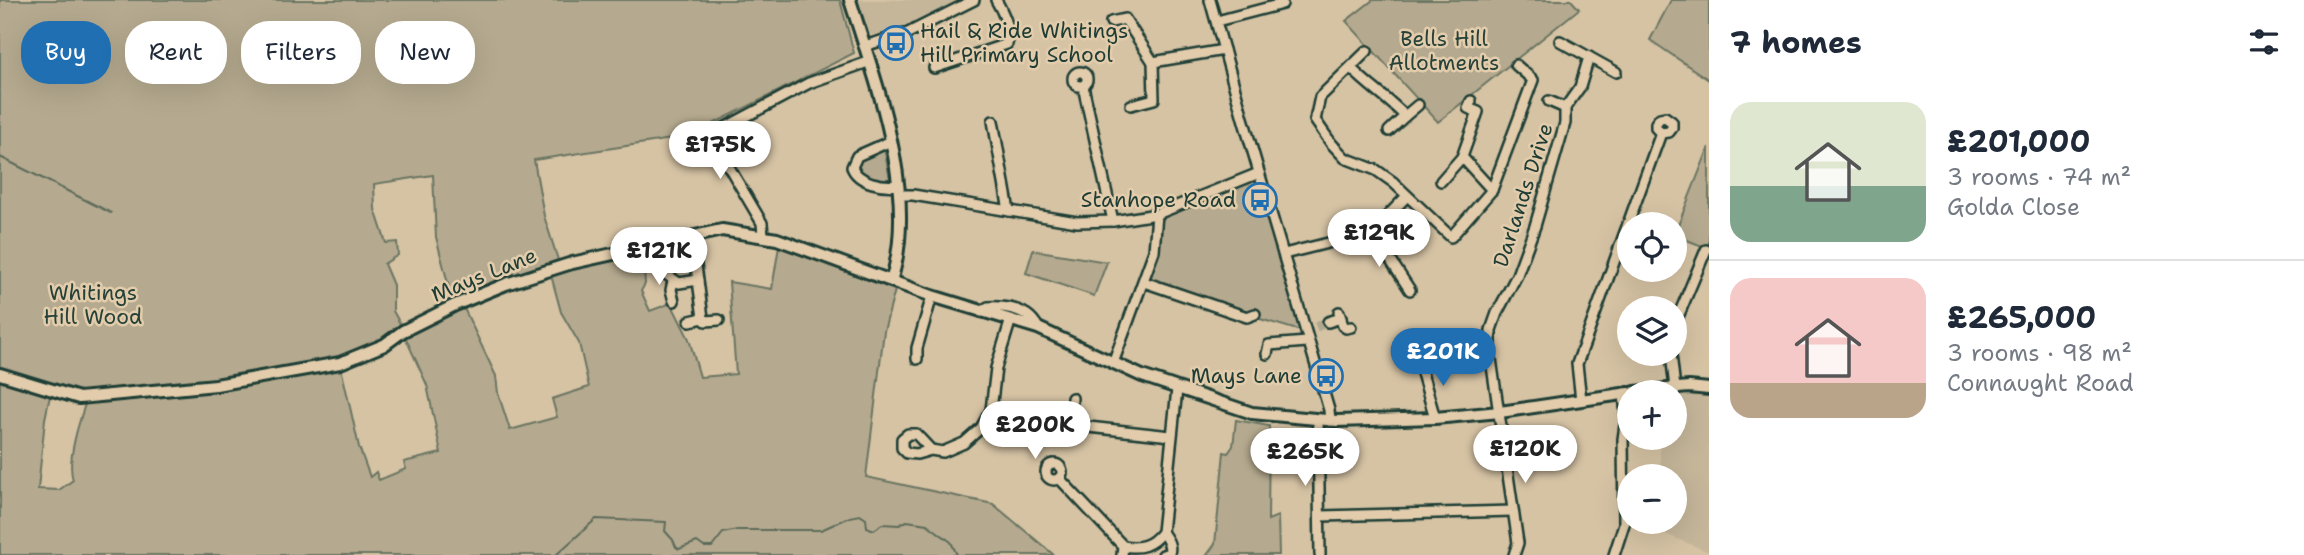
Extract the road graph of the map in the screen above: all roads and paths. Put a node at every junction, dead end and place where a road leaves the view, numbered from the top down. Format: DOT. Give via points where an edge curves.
graph roads {
  1 [pos="850,0"];
  2 [pos="974,0"];
  3 [pos="996,0"];
  4 [pos="1210,0"];
  5 [pos="1280,0"];
  6 [pos="1217,21"];
  7 [pos="1111,22"];
  8 [pos="1559,41"];
  9 [pos="864,46"];
  10 [pos="1224,50"];
  11 [pos="1367,51"];
  12 [pos="1589,57"];
  13 [pos="868,62"];
  14 [pos="1153,62"];
  15 [pos="1516,65"];
  16 [pos="934,68"];
  17 [pos="1351,68"];
  18 [pos="1616,72"];
  19 [pos="1083,86"];
  20 [pos="1549,101"];
  21 [pos="1471,102"];
  22 [pos="1131,105"];
  23 [pos="1418,105"];
  24 [pos="1565,108"];
  25 [pos="1405,116"];
  26 [pos="993,121"];
  27 [pos="1389,131"];
  28 [pos="1661,133"];
  29 [pos="891,141"];
  30 [pos="1462,157"];
  31 [pos="1259,173"];
  32 [pos="1441,181"];
  33 [pos="899,190"];
  34 [pos="1492,190"];
  35 [pos="1406,196"];
  36 [pos="1009,211"];
  37 [pos="1157,214"];
  38 [pos="1112,221"];
  39 [pos="1372,232"];
  40 [pos="763,235"];
  41 [pos="660,242"];
  42 [pos="1706,250"];
  43 [pos="1284,254"];
  44 [pos="695,258"];
  45 [pos="698,280"];
  46 [pos="673,281"];
  47 [pos="891,281"];
  48 [pos="1144,282"];
  49 [pos="1410,290"];
  50 [pos="932,296"];
  51 [pos="1686,296"];
  52 [pos="674,301"];
  53 [pos="981,312"];
  54 [pos="1255,314"];
  55 [pos="703,318"];
  56 [pos="1011,319"];
  57 [pos="719,320"];
  58 [pos="690,321"];
  59 [pos="1328,322"];
  60 [pos="1316,327"];
  61 [pos="1351,327"];
  62 [pos="1038,328"];
  63 [pos="1304,331"];
  64 [pos="1307,342"];
  65 [pos="1268,354"];
  66 [pos="916,359"];
  67 [pos="1113,363"];
  68 [pos="1420,366"];
  69 [pos="0,374"];
  70 [pos="1687,388"];
  71 [pos="1709,388"];
  72 [pos="1177,389"];
  73 [pos="1617,395"];
  74 [pos="1072,398"];
  75 [pos="1581,400"];
  76 [pos="1500,412"];
  77 [pos="1435,418"];
  78 [pos="1324,421"];
  79 [pos="1057,424"];
  80 [pos="1070,425"];
  81 [pos="1171,436"];
  82 [pos="931,450"];
  83 [pos="1623,450"];
  84 [pos="1059,478"];
  85 [pos="1513,511"];
  86 [pos="1321,516"];
  87 [pos="1161,532"];
  88 [pos="1123,551"];
  89 [pos="1163,555"];
  90 [pos="1320,555"];
  91 [pos="1514,555"];
  92 [pos="1614,555"];
  1 -- 9 [label="street"];
  2 -- 9 [label="street" via="908,33"];
  3 -- 16 [label="street" via="1009,37 1007,44"];
  4 -- 6 [label="street"];
  5 -- 6 [label="street" via="1282,4"];
  6 -- 10 [label="street"];
  7 -- 14 [label="street" via="1125,19"];
  8 -- 12 [label="street"];
  9 -- 13 [label="street"];
  10 -- 14 [label="street"];
  10 -- 31 [label="street"];
  11 -- 17 [label="street"];
  12 -- 18 [label="street"];
  12 -- 24 [label="street, Darlands Drive" via="1580,87"];
  13 -- 29 [label="street"];
  13 -- 40 [label="street" via="809,83 715,133 716,145 762,223"];
  14 -- 22 [label="street" via="1154,99"];
  15 -- 34 [label="street" via="1533,80"];
  17 -- 25 [label="street"];
  17 -- 35 [label="street" via="1320,97 1314,120 1345,158 1376,170"];
  19 -- 38 [label="street"];
  20 -- 24 [label="street, Darlands Drive"];
  21 -- 30 [label="street" via="1468,108 1478,112"];
  23 -- 25 [label="street"];
  24 -- 76 [label="street, Darlands Drive" via="1565,123 1535,226 1491,330"];
  25 -- 27 [label="street"];
  26 -- 36 [label="street"];
  28 -- 75 [label="street" via="1577,364"];
  29 -- 33 [label="street"];
  29 -- 33 [label="street" via="857,156 852,167 859,177"];
  30 -- 32 [label="street"];
  30 -- 34 [label="street"];
  31 -- 37 [label="street"];
  31 -- 43 [label="street"];
  33 -- 36 [label="street"];
  33 -- 47 [label="street" via="897,258"];
  34 -- 35 [label="street" via="1451,237"];
  35 -- 39 [label="street"];
  36 -- 38 [label="street" via="1077,222"];
  37 -- 38 [label="street"];
  37 -- 48 [label="street" via="1154,251"];
  39 -- 43 [label="street"];
  39 -- 49 [label="street"];
  40 -- 41 [label="street, Mays Lane" via="716,231"];
  40 -- 47 [label="street, Mays Lane"];
  41 -- 46 [label="street" via="664,268"];
  41 -- 69 [label="street, Mays Lane" via="506,284 340,363 216,385 79,398"];
  42 -- 51 [label="street"];
  43 -- 63 [label="street"];
  44 -- 45 [label="street"];
  45 -- 46 [label="street"];
  45 -- 55 [label="street"];
  46 -- 52 [label="street"];
  47 -- 50 [label="street, Mays Lane"];
  48 -- 54 [label="street" via="1247,317"];
  48 -- 67 [label="street"];
  50 -- 53 [label="street, Mays Lane"];
  50 -- 66 [label="street"];
  53 -- 56 [label="street, Mays Lane"];
  53 -- 62 [label="street, Mays Lane" via="988,307 1011,308 1034,320"];
  55 -- 57 [label="street"];
  55 -- 58 [label="street"];
  56 -- 62 [label="street, Mays Lane"];
  56 -- 82 [label="street" via="996,368 988,419 964,443 943,452"];
  59 -- 61 [label="street" via="1340,315 1343,326"];
  60 -- 63 [label="street"];
  62 -- 67 [label="street, Mays Lane"];
  63 -- 64 [label="street"];
  64 -- 65 [label="street" via="1269,345"];
  64 -- 78 [label="street" via="1329,410"];
  67 -- 72 [label="street, Mays Lane"];
  68 -- 77 [label="street"];
  70 -- 71 [label="street, Mays Lane"];
  72 -- 78 [label="street, Mays Lane" via="1252,414"];
  72 -- 81 [label="street"];
  73 -- 75 [label="street, Mays Lane"];
  74 -- 80 [label="street"];
  75 -- 76 [label="street, Mays Lane"];
  76 -- 77 [label="street, Mays Lane"];
  76 -- 85 [label="street, Darlands Drive"];
  77 -- 78 [label="street, Mays Lane"];
  78 -- 86 [label="street"];
  79 -- 80 [label="street"];
  80 -- 81 [label="street"];
  81 -- 87 [label="street"];
  83 -- 92 [label="street" via="1624,524"];
  84 -- 88 [label="street"];
  85 -- 86 [label="street"];
  85 -- 91 [label="street, Darlands Drive" via="1518,543"];
  86 -- 90 [label="street"];
  87 -- 88 [label="street" via="1151,543"];
  87 -- 89 [label="street" via="1170,550"];
}
